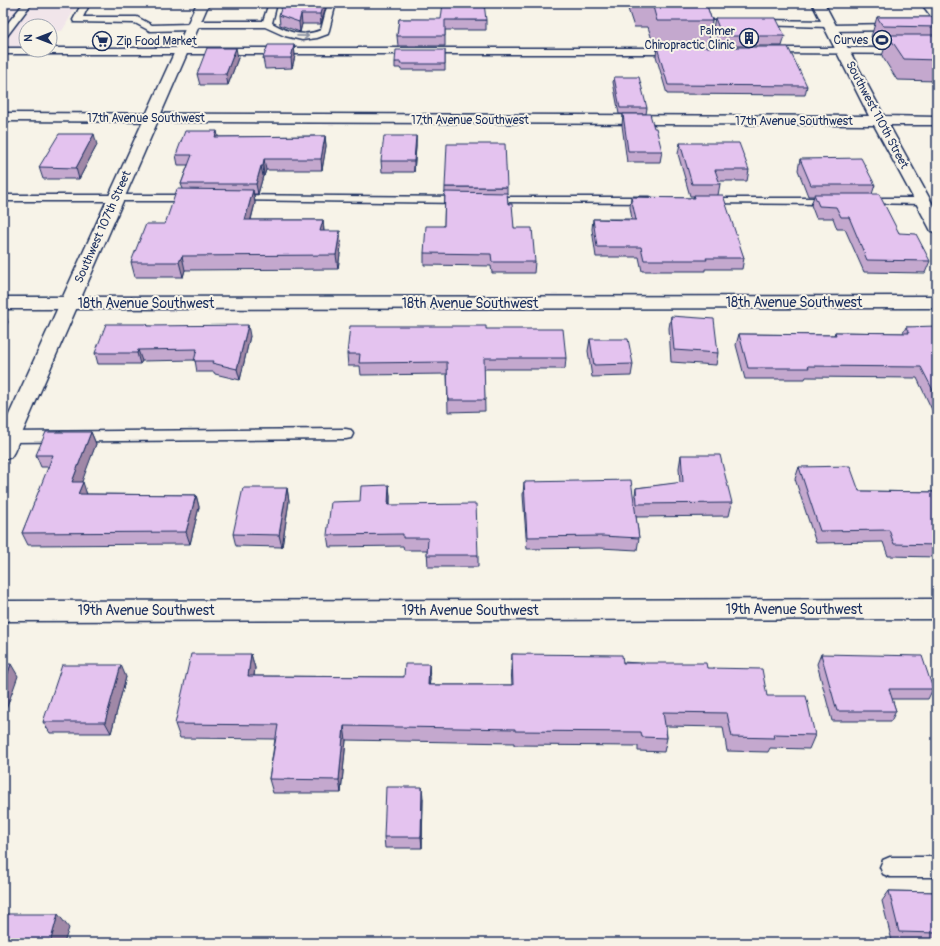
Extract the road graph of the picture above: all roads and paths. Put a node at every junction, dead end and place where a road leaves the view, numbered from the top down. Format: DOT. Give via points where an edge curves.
graph roads {
  1 [pos="28,3"];
  2 [pos="86,3"];
  3 [pos="203,3"];
  4 [pos="273,3"];
  5 [pos="332,3"];
  6 [pos="818,3"];
  7 [pos="925,3"];
  8 [pos="937,18"];
  9 [pos="267,24"];
  10 [pos="193,25"];
  11 [pos="830,26"];
  12 [pos="907,27"];
  13 [pos="4,34"];
  14 [pos="3,51"];
  15 [pos="182,51"];
  16 [pos="683,51"];
  17 [pos="714,51"];
  18 [pos="760,51"];
  19 [pos="843,51"];
  20 [pos="937,51"];
  21 [pos="3,117"];
  22 [pos="151,118"];
  23 [pos="879,121"];
  24 [pos="937,121"];
  25 [pos="3,198"];
  26 [pos="116,198"];
  27 [pos="209,198"];
  28 [pos="224,198"];
  29 [pos="659,200"];
  30 [pos="690,200"];
  31 [pos="923,201"];
  32 [pos="937,227"];
  33 [pos="937,302"];
  34 [pos="3,303"];
  35 [pos="69,303"];
  36 [pos="346,434"];
  37 [pos="6,445"];
  38 [pos="937,609"];
  39 [pos="3,610"];
  40 [pos="890,867"];
  41 [pos="937,867"];
  1 -- 13 [label="lane"];
  2 -- 10 [label="lane" via="77,20 137,20 150,28"];
  3 -- 10 [label="street, Southwest 107th Street"];
  4 -- 9 [label="lane"];
  9 -- 5 [label="lane, one-way" via="289,35 316,36 325,32"];
  6 -- 11 [label="street, Southwest 110th Street"];
  7 -- 8 [label="lane"];
  9 -- 10 [label="lane"];
  10 -- 15 [label="street, Southwest 107th Street"];
  11 -- 12 [label="lane"];
  11 -- 17 [label="lane" via="706,23"];
  11 -- 19 [label="street, Southwest 110th Street"];
  14 -- 15 [label="lane"];
  15 -- 16 [label="lane"];
  15 -- 22 [label="street, Southwest 107th Street"];
  18 -- 19 [label="lane"];
  19 -- 20 [label="lane"];
  19 -- 23 [label="street, Southwest 110th Street"];
  21 -- 22 [label="street, 17th Avenue Southwest"];
  22 -- 23 [label="street, 17th Avenue Southwest"];
  22 -- 26 [label="street, Southwest 107th Street"];
  23 -- 24 [label="street, 17th Avenue Southwest"];
  23 -- 31 [label="street, Southwest 110th Street"];
  25 -- 26 [label="lane"];
  26 -- 27 [label="lane"];
  26 -- 35 [label="street, Southwest 107th Street"];
  28 -- 29 [label="lane"];
  30 -- 31 [label="lane"];
  31 -- 32 [label="street, Southwest 110th Street"];
  33 -- 35 [label="street, 18th Avenue Southwest"];
  34 -- 35 [label="street, 18th Avenue Southwest"];
  35 -- 37 [label="street, Southwest 107th Street"];
  36 -- 37 [label="lane"];
  38 -- 39 [label="street, 19th Avenue Southwest"];
  40 -- 41 [label="lane"];
}
